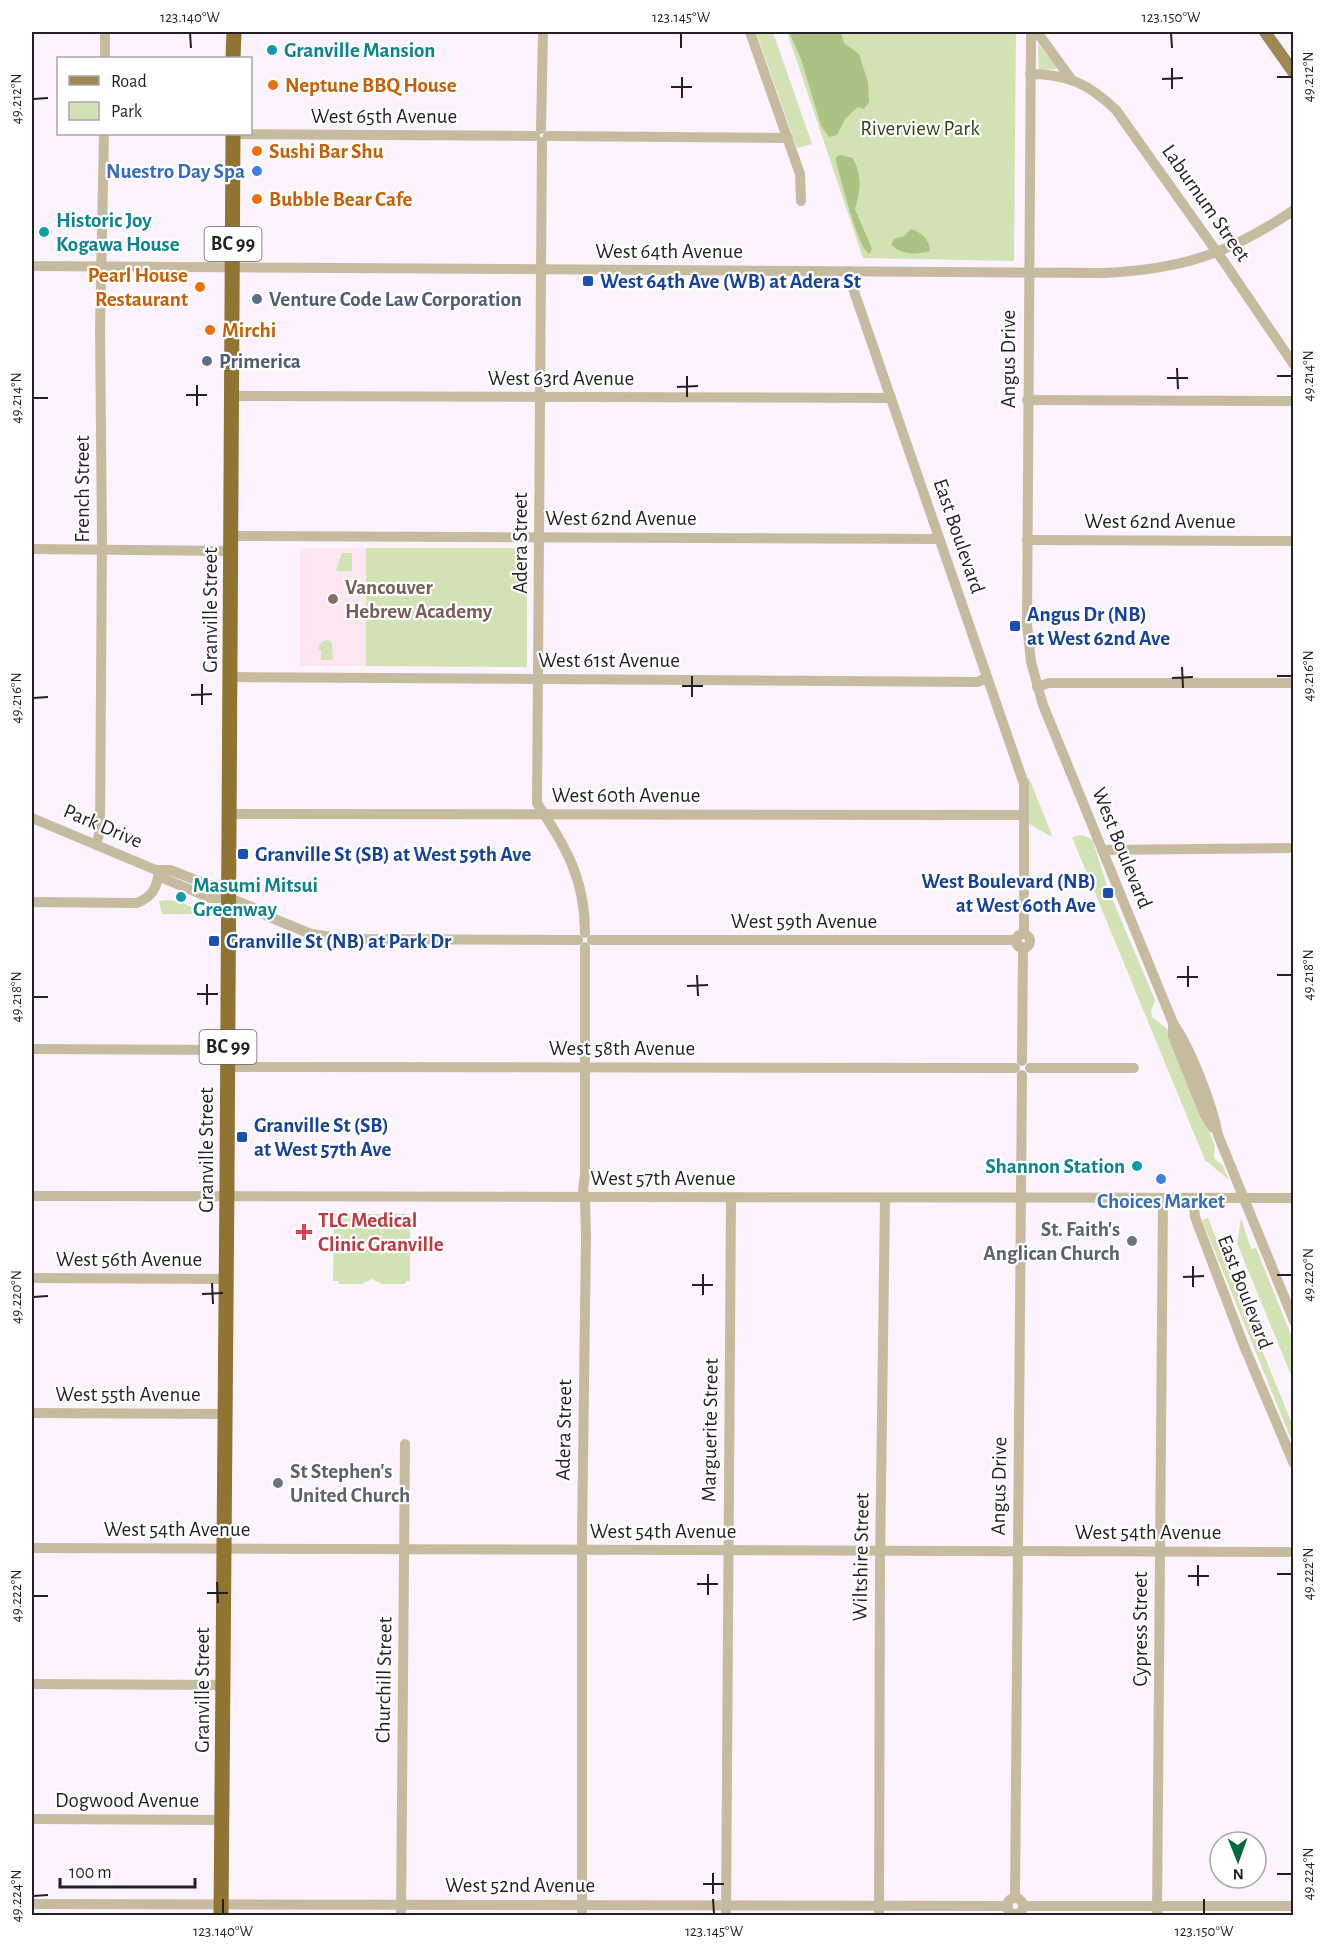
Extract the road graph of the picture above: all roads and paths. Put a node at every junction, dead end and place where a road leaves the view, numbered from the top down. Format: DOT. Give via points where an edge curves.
graph roads {
  1 [pos="105,32"];
  2 [pos="234,32"];
  3 [pos="543,32"];
  4 [pos="750,32"];
  5 [pos="1030,32"];
  6 [pos="1037,32"];
  7 [pos="1265,32"];
  8 [pos="105,57"];
  9 [pos="233,57"];
  10 [pos="1030,74"];
  11 [pos="1293,74"];
  12 [pos="1071,80"];
  13 [pos="252,134"];
  14 [pos="104,135"];
  15 [pos="233,135"];
  16 [pos="542,136"];
  17 [pos="788,138"];
  18 [pos="801,201"];
  19 [pos="1293,210"];
  20 [pos="1217,253"];
  21 [pos="537,265"];
  22 [pos="32,266"];
  23 [pos="102,266"];
  24 [pos="232,267"];
  25 [pos="847,271"];
  26 [pos="1029,273"];
  27 [pos="1293,365"];
  28 [pos="232,396"];
  29 [pos="540,398"];
  30 [pos="891,399"];
  31 [pos="1027,400"];
  32 [pos="1293,400"];
  33 [pos="540,537"];
  34 [pos="939,539"];
  35 [pos="1027,540"];
  36 [pos="1293,541"];
  37 [pos="231,543"];
  38 [pos="32,549"];
  39 [pos="102,549"];
  40 [pos="230,677"];
  41 [pos="987,678"];
  42 [pos="539,680"];
  43 [pos="1293,683"];
  44 [pos="1037,687"];
  45 [pos="229,814"];
  46 [pos="544,814"];
  47 [pos="1023,815"];
  48 [pos="32,818"];
  49 [pos="96,844"];
  50 [pos="1293,848"];
  51 [pos="1102,850"];
  52 [pos="159,871"];
  53 [pos="229,898"];
  54 [pos="32,902"];
  55 [pos="585,940"];
  56 [pos="1021,941"];
  57 [pos="32,1049"];
  58 [pos="228,1050"];
  59 [pos="228,1067"];
  60 [pos="585,1068"];
  61 [pos="1023,1068"];
  62 [pos="1134,1068"];
  63 [pos="32,1196"];
  64 [pos="227,1197"];
  65 [pos="585,1198"];
  66 [pos="731,1198"];
  67 [pos="885,1198"];
  68 [pos="1022,1198"];
  69 [pos="1193,1198"];
  70 [pos="1243,1198"];
  71 [pos="1293,1198"];
  72 [pos="1163,1199"];
  73 [pos="32,1278"];
  74 [pos="226,1279"];
  75 [pos="1293,1321"];
  76 [pos="32,1413"];
  77 [pos="225,1414"];
  78 [pos="405,1444"];
  79 [pos="1293,1464"];
  80 [pos="32,1548"];
  81 [pos="224,1549"];
  82 [pos="404,1550"];
  83 [pos="582,1550"];
  84 [pos="880,1550"];
  85 [pos="729,1551"];
  86 [pos="1018,1551"];
  87 [pos="1160,1551"];
  88 [pos="1293,1552"];
  89 [pos="32,1684"];
  90 [pos="223,1685"];
  91 [pos="32,1819"];
  92 [pos="222,1820"];
  93 [pos="32,1904"];
  94 [pos="1293,1906"];
  95 [pos="1015,1908"];
  96 [pos="221,1910"];
  97 [pos="401,1910"];
  98 [pos="582,1910"];
  99 [pos="726,1910"];
  100 [pos="879,1911"];
  101 [pos="1157,1911"];
  1 -- 8 [label="street"];
  2 -- 9 [label="highway"];
  3 -- 16 [label="street, Adera Street"];
  4 -- 17 [label="street"];
  5 -- 10 [label="street, Angus Drive"];
  6 -- 12 [label="street, Laburnum Street"];
  7 -- 11 [label="main road"];
  10 -- 12 [label="street, Laburnum Street"];
  10 -- 26 [label="street, Angus Drive"];
  12 -- 20 [label="street, Laburnum Street" via="1099,93 1116,110"];
  13 -- 16 [label="street, West 65th Avenue"];
  14 -- 23 [label="street, French Street"];
  15 -- 24 [label="highway, Granville Street / BC 99"];
  16 -- 17 [label="street, West 65th Avenue"];
  16 -- 21 [label="street, Adera Street"];
  17 -- 18 [label="street" via="800,174"];
  19 -- 20 [label="street, West 64th Avenue" via="1255,235"];
  20 -- 26 [label="street, West 64th Avenue" via="1136,272"];
  20 -- 27 [label="street, Laburnum Street"];
  21 -- 24 [label="street, West 64th Avenue"];
  21 -- 25 [label="street, West 64th Avenue"];
  21 -- 29 [label="street, Adera Street"];
  22 -- 23 [label="street, West 64th Avenue"];
  23 -- 24 [label="street, West 64th Avenue"];
  23 -- 39 [label="street, French Street"];
  24 -- 28 [label="highway, Granville Street / BC 99"];
  25 -- 26 [label="street, West 64th Avenue"];
  25 -- 30 [label="street, East Boulevard"];
  26 -- 31 [label="street, Angus Drive"];
  28 -- 29 [label="street, West 63rd Avenue"];
  28 -- 37 [label="highway, Granville Street / BC 99"];
  29 -- 30 [label="street, West 63rd Avenue"];
  29 -- 33 [label="street, Adera Street"];
  30 -- 34 [label="street, East Boulevard"];
  31 -- 32 [label="street"];
  31 -- 35 [label="street, Angus Drive"];
  33 -- 34 [label="street, West 62nd Avenue"];
  33 -- 37 [label="street, West 62nd Avenue"];
  33 -- 42 [label="street, Adera Street"];
  34 -- 41 [label="street, East Boulevard"];
  35 -- 36 [label="street, West 62nd Avenue"];
  35 -- 44 [label="street, Angus Drive" via="1028,643"];
  37 -- 39 [label="street, West 62nd Avenue"];
  37 -- 40 [label="highway, Granville Street / BC 99"];
  38 -- 39 [label="street, West 62nd Avenue"];
  39 -- 49 [label="street, French Street" via="100,831"];
  40 -- 42 [label="street, West 61st Avenue"];
  40 -- 45 [label="highway, Granville Street / BC 99"];
  41 -- 42 [label="street, West 61st Avenue" via="977,682"];
  41 -- 47 [label="street, East Boulevard" via="1024,784"];
  42 -- 46 [label="street, Adera Street" via="537,803"];
  43 -- 44 [label="street" via="1049,683"];
  44 -- 51 [label="street, West Boulevard"];
  45 -- 46 [label="street, West 60th Avenue"];
  45 -- 53 [label="highway, Granville Street / BC 99"];
  46 -- 47 [label="street, West 60th Avenue"];
  46 -- 55 [label="street, Adera Street" via="578,876"];
  47 -- 56 [label="street, Angus Drive"];
  48 -- 49 [label="street, Park Drive"];
  49 -- 52 [label="street, Park Drive"];
  50 -- 51 [label="street"];
  51 -- 70 [label="street, West Boulevard" via="1214,1112 1218,1135"];
  52 -- 53 [label="street, Park Drive" via="165,879 210,898"];
  52 -- 54 [label="street" via="154,891 137,903"];
  53 -- 55 [label="street, West 59th Avenue" via="311,934 348,939"];
  53 -- 58 [label="highway, Granville Street / BC 99"];
  55 -- 56 [label="street, West 59th Avenue"];
  55 -- 60 [label="street, Adera Street"];
  56 -- 61 [label="street, Angus Drive"];
  57 -- 58 [label="street"];
  58 -- 59 [label="highway, Granville Street / BC 99"];
  59 -- 60 [label="street, West 58th Avenue"];
  59 -- 64 [label="highway, Granville Street / BC 99"];
  60 -- 61 [label="street, West 58th Avenue"];
  60 -- 65 [label="street, Adera Street"];
  61 -- 62 [label="street, West 58th Avenue"];
  61 -- 68 [label="street, Angus Drive"];
  63 -- 64 [label="street, West 57th Avenue"];
  64 -- 65 [label="street, West 57th Avenue"];
  64 -- 74 [label="highway, Granville Street / BC 99"];
  65 -- 66 [label="street, West 57th Avenue"];
  65 -- 83 [label="street, Adera Street"];
  66 -- 67 [label="street, West 57th Avenue"];
  66 -- 85 [label="street, Marguerite Street"];
  67 -- 68 [label="street, West 57th Avenue"];
  67 -- 84 [label="street, Wiltshire Street"];
  68 -- 72 [label="street, West 57th Avenue"];
  68 -- 86 [label="street, Angus Drive"];
  69 -- 70 [label="street, West 57th Avenue"];
  69 -- 72 [label="street, West 57th Avenue"];
  69 -- 79 [label="street, East Boulevard" via="1195,1216"];
  70 -- 71 [label="street, West 57th Avenue"];
  70 -- 75 [label="street, West Boulevard"];
  72 -- 87 [label="street, Cypress Street"];
  73 -- 74 [label="street, West 56th Avenue"];
  74 -- 77 [label="highway, Granville Street / BC 99"];
  76 -- 77 [label="street, West 55th Avenue"];
  77 -- 81 [label="highway, Granville Street / BC 99"];
  78 -- 82 [label="street, Churchill Street"];
  80 -- 81 [label="street, West 54th Avenue"];
  81 -- 82 [label="street, West 54th Avenue"];
  81 -- 90 [label="highway, Granville Street / BC 99"];
  82 -- 83 [label="street, West 54th Avenue"];
  82 -- 97 [label="street, Churchill Street"];
  83 -- 85 [label="street, West 54th Avenue"];
  83 -- 98 [label="street, Adera Street"];
  84 -- 85 [label="street, West 54th Avenue"];
  84 -- 86 [label="street, West 54th Avenue"];
  84 -- 100 [label="street, Wiltshire Street"];
  85 -- 99 [label="street, Marguerite Street"];
  86 -- 87 [label="street, West 54th Avenue"];
  86 -- 95 [label="street, Angus Drive"];
  87 -- 88 [label="street, West 54th Avenue"];
  87 -- 101 [label="street, Cypress Street"];
  89 -- 90 [label="street"];
  90 -- 92 [label="highway, Granville Street / BC 99"];
  91 -- 92 [label="street, Dogwood Avenue"];
  92 -- 96 [label="highway, Granville Street / BC 99"];
  93 -- 96 [label="street, West 52nd Avenue"];
  94 -- 101 [label="street, West 52nd Avenue"];
  95 -- 100 [label="street, West 52nd Avenue"];
  95 -- 101 [label="street, West 52nd Avenue"];
  96 -- 97 [label="street, West 52nd Avenue"];
  97 -- 98 [label="street, West 52nd Avenue"];
  98 -- 99 [label="street, West 52nd Avenue"];
  99 -- 100 [label="street, West 52nd Avenue"];
}
